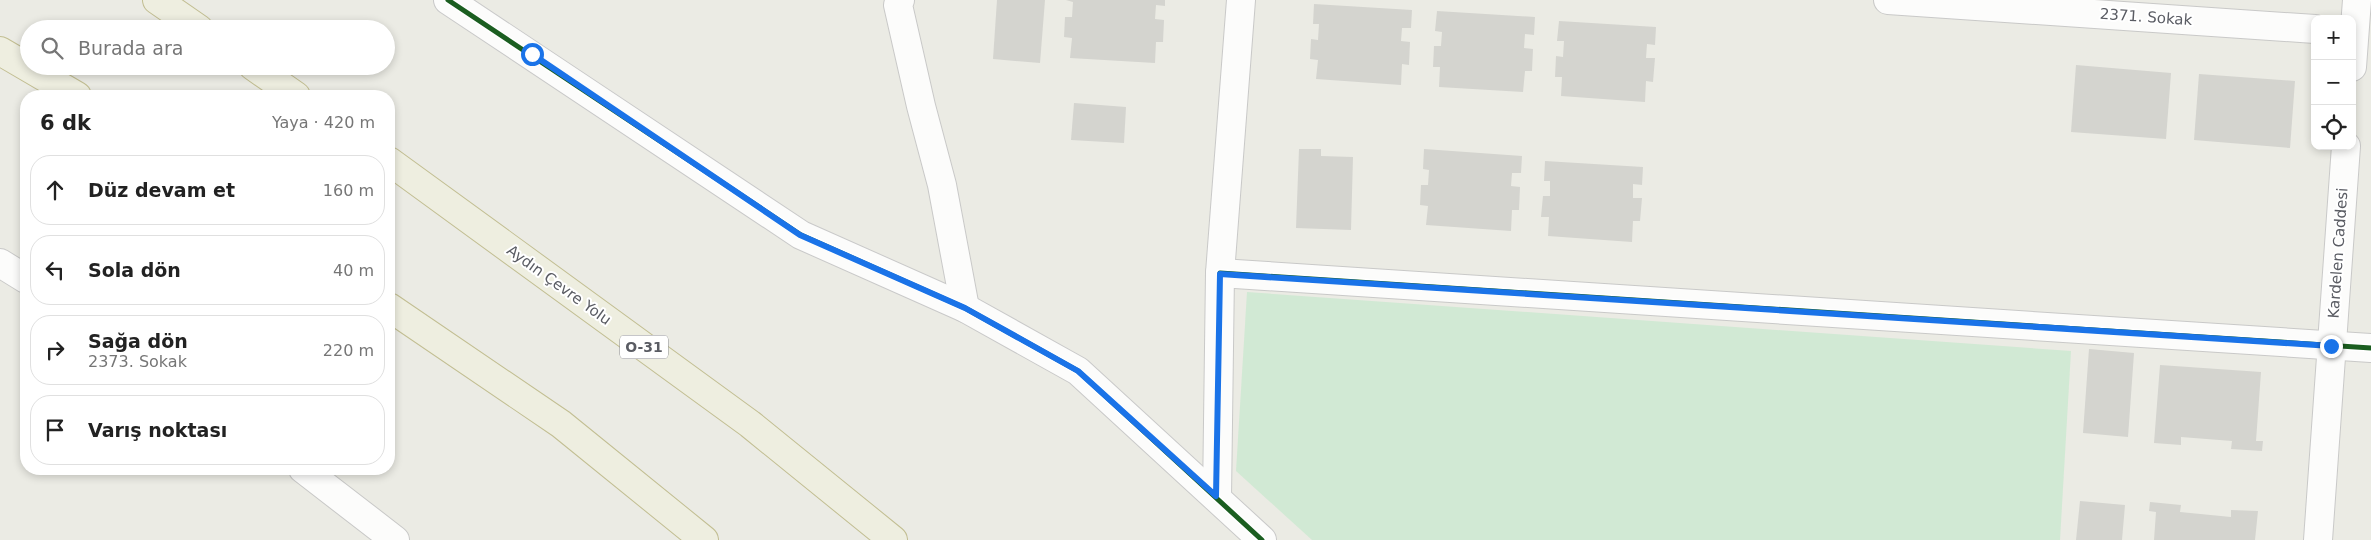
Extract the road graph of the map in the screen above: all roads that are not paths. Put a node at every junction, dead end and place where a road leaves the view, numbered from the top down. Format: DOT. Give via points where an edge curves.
graph roads {
  1 [pos="157,0"];
  2 [pos="448,0"];
  3 [pos="900,0"];
  4 [pos="1241,0"];
  5 [pos="1888,0"];
  6 [pos="2357,0"];
  7 [pos="186,20"];
  8 [pos="2311,29"];
  9 [pos="2359,32"];
  10 [pos="0,50"];
  11 [pos="2353,60"];
  12 [pos="20,62"];
  13 [pos="42,75"];
  14 [pos="266,75"];
  15 [pos="67,90"];
  16 [pos="287,90"];
  17 [pos="2346,150"];
  18 [pos="395,165"];
  19 [pos="0,263"];
  20 [pos="1220,274"];
  21 [pos="20,275"];
  22 [pos="965,308"];
  23 [pos="395,311"];
  24 [pos="2331,346"];
  25 [pos="2371,348"];
  26 [pos="311,475"];
  27 [pos="1216,496"];
  28 [pos="395,540"];
  29 [pos="704,540"];
  30 [pos="893,540"];
  31 [pos="1262,540"];
  32 [pos="2318,540"];
  1 -- 7 [label="highway"];
  2 -- 22 [label="street" via="800,235"];
  3 -- 22 [label="street" via="898,5 942,185"];
  4 -- 20 [label="street"];
  5 -- 8 [label="street, 2371. Sokak"];
  6 -- 9 [label="street"];
  9 -- 11 [label="street"];
  10 -- 12 [label="highway"];
  13 -- 15 [label="highway"];
  14 -- 16 [label="highway"];
  17 -- 24 [label="street, Kardelen Caddesi"];
  18 -- 30 [label="highway, Aydın Çevre Yolu / O-31" via="750,424"];
  19 -- 21 [label="street"];
  20 -- 24 [label="street"];
  20 -- 27 [label="street"];
  22 -- 27 [label="street" via="1078,371"];
  23 -- 29 [label="highway" via="561,424"];
  24 -- 25 [label="street"];
  24 -- 32 [label="street, Kardelen Caddesi"];
  26 -- 28 [label="street"];
  27 -- 31 [label="street"];
}
